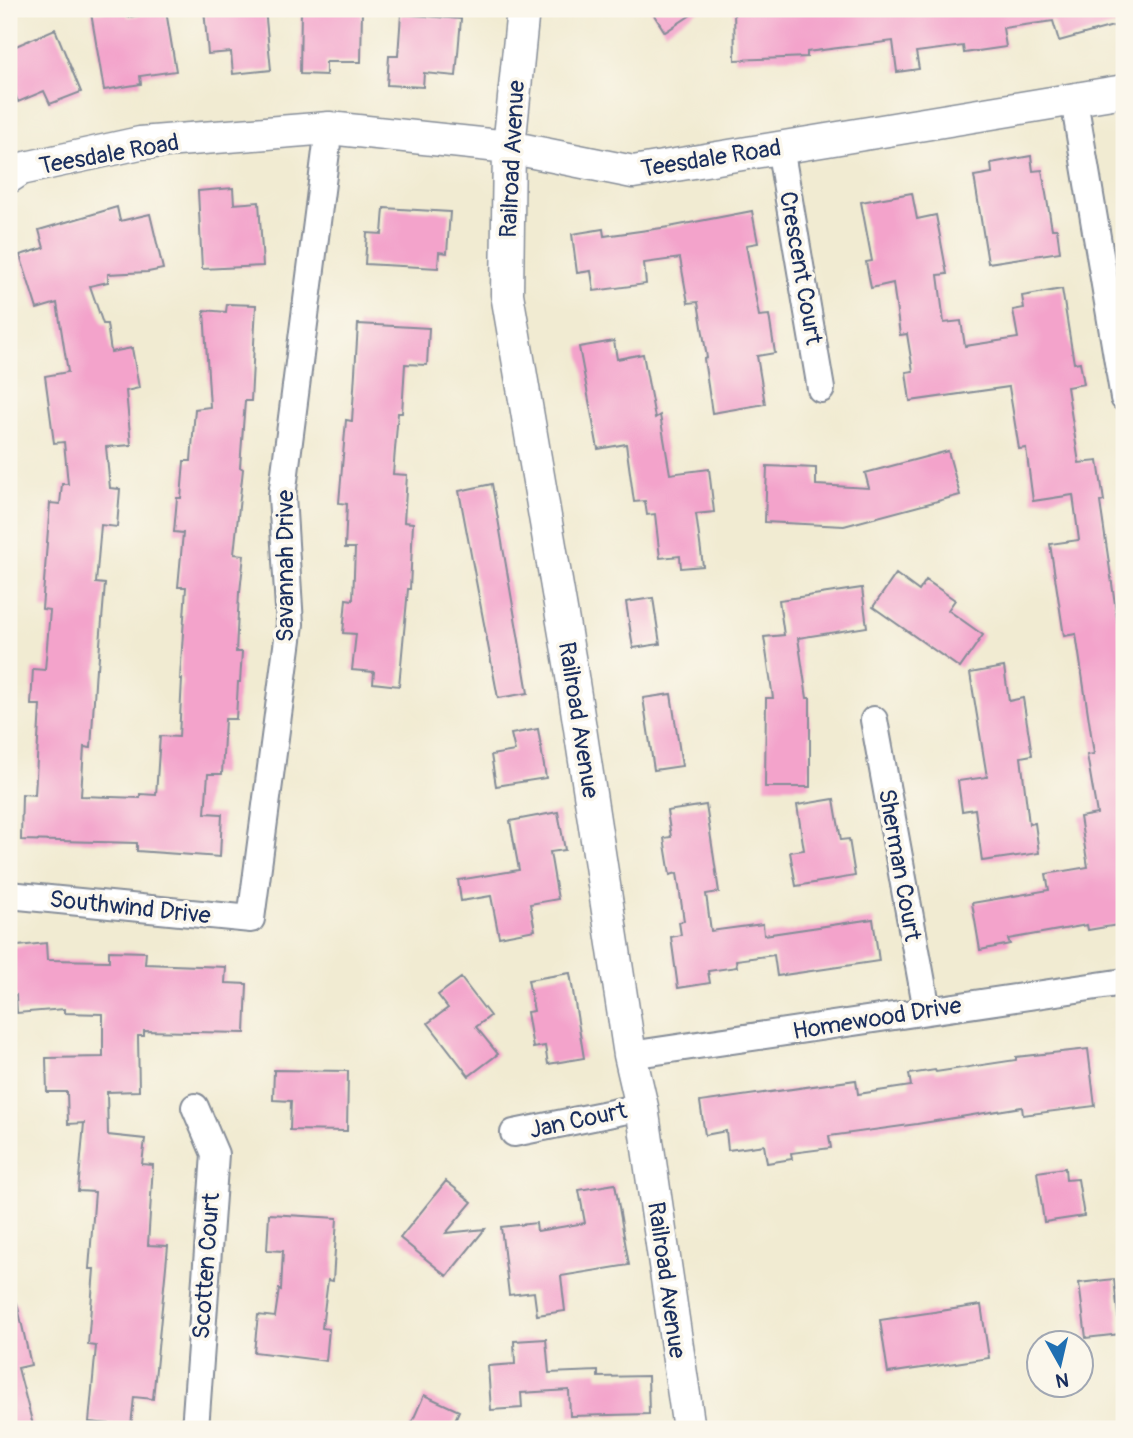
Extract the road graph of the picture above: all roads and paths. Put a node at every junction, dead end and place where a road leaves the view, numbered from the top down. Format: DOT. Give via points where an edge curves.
graph roads {
  1 [pos="523,9"];
  2 [pos="1124,91"];
  3 [pos="1073,100"];
  4 [pos="329,128"];
  5 [pos="509,147"];
  6 [pos="780,147"];
  7 [pos="9,177"];
  8 [pos="821,389"];
  9 [pos="1124,398"];
  10 [pos="874,720"];
  11 [pos="9,895"];
  12 [pos="251,919"];
  13 [pos="1124,982"];
  14 [pos="927,1010"];
  15 [pos="631,1055"];
  16 [pos="195,1107"];
  17 [pos="642,1107"];
  18 [pos="514,1133"];
  19 [pos="195,1429"];
  20 [pos="689,1429"];
  1 -- 5 [label="street, Railroad Avenue"];
  2 -- 3 [label="street, Teesdale Road"];
  3 -- 6 [label="street, Teesdale Road"];
  3 -- 9 [label="street"];
  4 -- 5 [label="street, Teesdale Road"];
  4 -- 7 [label="street, Teesdale Road" via="139,143 21,169"];
  4 -- 12 [label="street, Savannah Drive" via="282,496 290,624"];
  5 -- 6 [label="street, Teesdale Road" via="633,172"];
  5 -- 15 [label="street, Railroad Avenue" via="507,294"];
  6 -- 8 [label="street, Crescent Court"];
  10 -- 14 [label="street, Sherman Court"];
  11 -- 12 [label="street, Southwind Drive"];
  13 -- 14 [label="street, Homewood Drive"];
  14 -- 15 [label="street, Homewood Drive"];
  15 -- 17 [label="street, Railroad Avenue"];
  16 -- 19 [label="street, Scotten Court" via="215,1154"];
  17 -- 18 [label="street, Jan Court"];
  17 -- 20 [label="street, Railroad Avenue"];
}
